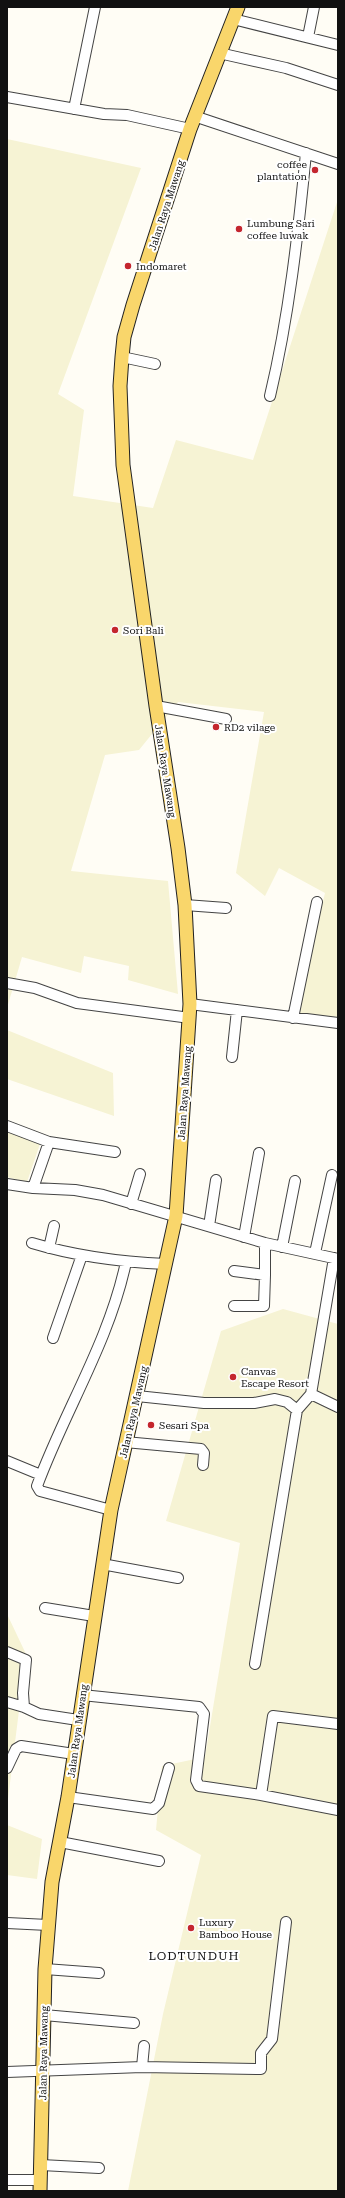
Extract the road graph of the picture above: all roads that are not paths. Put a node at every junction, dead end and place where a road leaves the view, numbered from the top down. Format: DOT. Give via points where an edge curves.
graph roads {
  1 [pos="95,7"];
  2 [pos="314,7"];
  3 [pos="236,13"];
  4 [pos="308,37"];
  5 [pos="338,45"];
  6 [pos="219,53"];
  7 [pos="338,85"];
  8 [pos="7,97"];
  9 [pos="74,108"];
  10 [pos="197,117"];
  11 [pos="190,129"];
  12 [pos="306,153"];
  13 [pos="338,164"];
  14 [pos="122,357"];
  15 [pos="155,364"];
  16 [pos="270,396"];
  17 [pos="156,706"];
  18 [pos="226,719"];
  19 [pos="317,902"];
  20 [pos="184,905"];
  21 [pos="226,908"];
  22 [pos="7,983"];
  23 [pos="190,1004"];
  24 [pos="237,1010"];
  25 [pos="190,1018"];
  26 [pos="293,1018"];
  27 [pos="338,1024"];
  28 [pos="232,1057"];
  29 [pos="7,1126"];
  30 [pos="49,1142"];
  31 [pos="115,1152"];
  32 [pos="258,1153"];
  33 [pos="140,1174"];
  34 [pos="332,1175"];
  35 [pos="216,1180"];
  36 [pos="295,1182"];
  37 [pos="7,1184"];
  38 [pos="33,1188"];
  39 [pos="131,1204"];
  40 [pos="176,1216"];
  41 [pos="54,1226"];
  42 [pos="209,1226"];
  43 [pos="244,1236"];
  44 [pos="32,1243"];
  45 [pos="265,1243"];
  46 [pos="282,1247"];
  47 [pos="49,1248"];
  48 [pos="315,1253"];
  49 [pos="82,1255"];
  50 [pos="336,1258"];
  51 [pos="126,1262"];
  52 [pos="166,1264"];
  53 [pos="234,1271"];
  54 [pos="265,1275"];
  55 [pos="234,1306"];
  56 [pos="53,1338"];
  57 [pos="311,1394"];
  58 [pos="137,1396"];
  59 [pos="338,1407"];
  60 [pos="297,1410"];
  61 [pos="125,1442"];
  62 [pos="7,1461"];
  63 [pos="203,1465"];
  64 [pos="42,1475"];
  65 [pos="111,1510"];
  66 [pos="102,1564"];
  67 [pos="178,1578"];
  68 [pos="44,1608"];
  69 [pos="94,1616"];
  70 [pos="7,1652"];
  71 [pos="255,1664"];
  72 [pos="82,1695"];
  73 [pos="7,1702"];
  74 [pos="24,1707"];
  75 [pos="78,1720"];
  76 [pos="338,1724"];
  77 [pos="74,1754"];
  78 [pos="7,1768"];
  79 [pos="169,1768"];
  80 [pos="261,1795"];
  81 [pos="68,1797"];
  82 [pos="338,1810"];
  83 [pos="60,1842"];
  84 [pos="159,1861"];
  85 [pos="286,1922"];
  86 [pos="7,1923"];
  87 [pos="48,1925"];
  88 [pos="45,1968"];
  89 [pos="99,1973"];
  90 [pos="44,2015"];
  91 [pos="134,2023"];
  92 [pos="144,2046"];
  93 [pos="142,2067"];
  94 [pos="42,2070"];
  95 [pos="7,2072"];
  96 [pos="41,2165"];
  97 [pos="99,2168"];
  98 [pos="7,2180"];
  99 [pos="40,2186"];
  1 -- 9 [label="street"];
  2 -- 4 [label="street"];
  3 -- 4 [label="street"];
  3 -- 6 [label="main road, Jalan Raya Mawang"];
  4 -- 5 [label="street"];
  6 -- 7 [label="street" via="286,68"];
  6 -- 10 [label="main road, Jalan Raya Mawang"];
  8 -- 9 [label="street"];
  9 -- 11 [label="street" via="127,115"];
  10 -- 11 [label="main road, Jalan Raya Mawang"];
  10 -- 12 [label="street"];
  11 -- 14 [label="main road, Jalan Raya Mawang" via="133,305 124,337"];
  12 -- 13 [label="street"];
  12 -- 16 [label="street" via="284,338"];
  14 -- 15 [label="street"];
  14 -- 17 [label="main road, Jalan Raya Mawang" via="122,454"];
  17 -- 18 [label="street"];
  17 -- 20 [label="main road, Jalan Raya Mawang"];
  19 -- 26 [label="street"];
  20 -- 21 [label="street"];
  20 -- 23 [label="main road, Jalan Raya Mawang"];
  22 -- 25 [label="street" via="35,988 77,1003"];
  23 -- 24 [label="street"];
  23 -- 25 [label="main road, Jalan Raya Mawang"];
  24 -- 26 [label="street"];
  24 -- 28 [label="street"];
  25 -- 40 [label="main road, Jalan Raya Mawang"];
  26 -- 27 [label="street"];
  29 -- 30 [label="street"];
  30 -- 31 [label="street"];
  30 -- 38 [label="street"];
  32 -- 43 [label="street"];
  33 -- 39 [label="street"];
  34 -- 48 [label="street"];
  35 -- 42 [label="street"];
  36 -- 46 [label="street"];
  37 -- 38 [label="street"];
  38 -- 39 [label="street" via="75,1190"];
  39 -- 40 [label="street"];
  40 -- 42 [label="street"];
  40 -- 52 [label="main road, Jalan Raya Mawang"];
  41 -- 47 [label="street"];
  42 -- 43 [label="street"];
  43 -- 45 [label="street"];
  44 -- 47 [label="street"];
  45 -- 46 [label="street"];
  45 -- 54 [label="street"];
  46 -- 48 [label="street"];
  47 -- 49 [label="street"];
  48 -- 50 [label="street"];
  49 -- 51 [label="street"];
  49 -- 56 [label="street"];
  50 -- 57 [label="street"];
  51 -- 52 [label="street"];
  51 -- 64 [label="street" via="119,1294 96,1355"];
  52 -- 58 [label="main road, Jalan Raya Mawang"];
  53 -- 54 [label="street"];
  54 -- 55 [label="street" via="264,1306"];
  57 -- 59 [label="street"];
  57 -- 60 [label="street"];
  58 -- 60 [label="street" via="204,1403 254,1403 275,1399 287,1402"];
  58 -- 61 [label="main road, Jalan Raya Mawang"];
  60 -- 71 [label="street"];
  61 -- 63 [label="street" via="202,1449"];
  61 -- 65 [label="main road, Jalan Raya Mawang"];
  62 -- 64 [label="street"];
  64 -- 65 [label="street" via="38,1486 40,1490"];
  65 -- 66 [label="main road, Jalan Raya Mawang"];
  66 -- 67 [label="street"];
  66 -- 69 [label="main road, Jalan Raya Mawang"];
  68 -- 69 [label="street"];
  69 -- 72 [label="main road, Jalan Raya Mawang"];
  70 -- 74 [label="street" via="26,1660"];
  72 -- 75 [label="main road, Jalan Raya Mawang"];
  72 -- 80 [label="street" via="199,1708 204,1714 196,1780 199,1786"];
  73 -- 74 [label="street"];
  74 -- 75 [label="street" via="39,1714"];
  75 -- 77 [label="main road, Jalan Raya Mawang"];
  76 -- 80 [label="street" via="273,1716"];
  77 -- 78 [label="street" via="21,1746 16,1749"];
  77 -- 81 [label="main road, Jalan Raya Mawang"];
  79 -- 81 [label="street" via="159,1803 153,1809"];
  80 -- 82 [label="street"];
  81 -- 83 [label="main road, Jalan Raya Mawang"];
  83 -- 84 [label="street"];
  83 -- 87 [label="main road, Jalan Raya Mawang" via="52,1882"];
  85 -- 93 [label="street" via="272,2038 261,2053 262,2068"];
  86 -- 87 [label="street"];
  87 -- 88 [label="main road, Jalan Raya Mawang"];
  88 -- 89 [label="street"];
  88 -- 90 [label="main road, Jalan Raya Mawang"];
  90 -- 91 [label="street"];
  90 -- 94 [label="main road, Jalan Raya Mawang"];
  92 -- 93 [label="street"];
  93 -- 94 [label="street"];
  94 -- 95 [label="street"];
  94 -- 96 [label="main road, Jalan Raya Mawang"];
  96 -- 97 [label="street"];
  96 -- 99 [label="main road, Jalan Raya Mawang"];
  98 -- 99 [label="street"];
}
